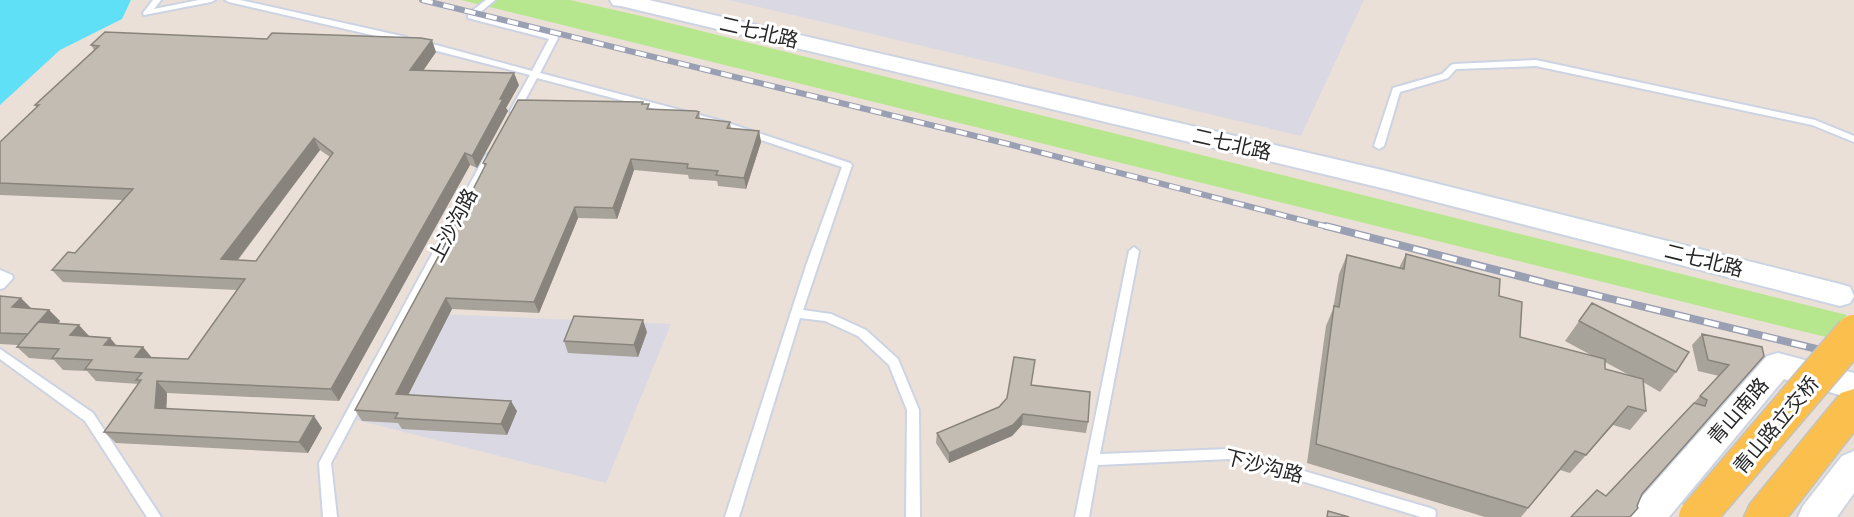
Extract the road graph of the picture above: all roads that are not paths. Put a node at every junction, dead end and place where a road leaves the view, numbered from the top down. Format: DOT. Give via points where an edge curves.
graph roads {
  1 [pos="157,0"];
  2 [pos="211,0"];
  3 [pos="229,0"];
  4 [pos="491,0"];
  5 [pos="621,0"];
  6 [pos="534,75"];
  7 [pos="512,117"];
  8 [pos="1854,139"];
  9 [pos="1379,146"];
  10 [pos="495,148"];
  11 [pos="1134,250"];
  12 [pos="0,274"];
  13 [pos="0,285"];
  14 [pos="1849,291"];
  15 [pos="796,314"];
  16 [pos="1854,333"];
  17 [pos="0,353"];
  18 [pos="1854,386"];
  19 [pos="1854,404"];
  20 [pos="1093,460"];
  21 [pos="1854,466"];
  22 [pos="1430,514"];
  23 [pos="154,517"];
  24 [pos="330,517"];
  25 [pos="732,517"];
  26 [pos="913,517"];
  27 [pos="1082,517"];
  28 [pos="1647,517"];
  29 [pos="1697,517"];
  30 [pos="1764,517"];
  31 [pos="1816,517"];
  1 -- 2 [label="lane" via="147,13"];
  3 -- 6 [label="lane" via="405,39"];
  4 -- 6 [label="lane" via="471,16 554,39"];
  5 -- 14 [label="main road, 二七北路"];
  6 -- 7 [label="lane"];
  6 -- 15 [label="lane" via="719,123 846,165"];
  8 -- 9 [label="lane" via="1815,123 1536,63 1455,67 1445,76 1396,90"];
  10 -- 24 [label="lane, 上沙沟路" via="325,463"];
  11 -- 20 [label="lane"];
  12 -- 13 [label="lane" via="8,278"];
  15 -- 25 [label="lane"];
  15 -- 26 [label="lane" via="826,317 862,333 894,362 914,410"];
  16 -- 29 [label="main road, 青山路立交桥, bridge"];
  17 -- 23 [label="lane" via="89,417"];
  18 -- 28 [label="main road, 青山南路" via="1778,365"];
  19 -- 30 [label="main road"];
  20 -- 22 [label="lane, 下沙沟路" via="1229,454"];
  20 -- 27 [label="lane"];
  21 -- 31 [label="main road"];
}
